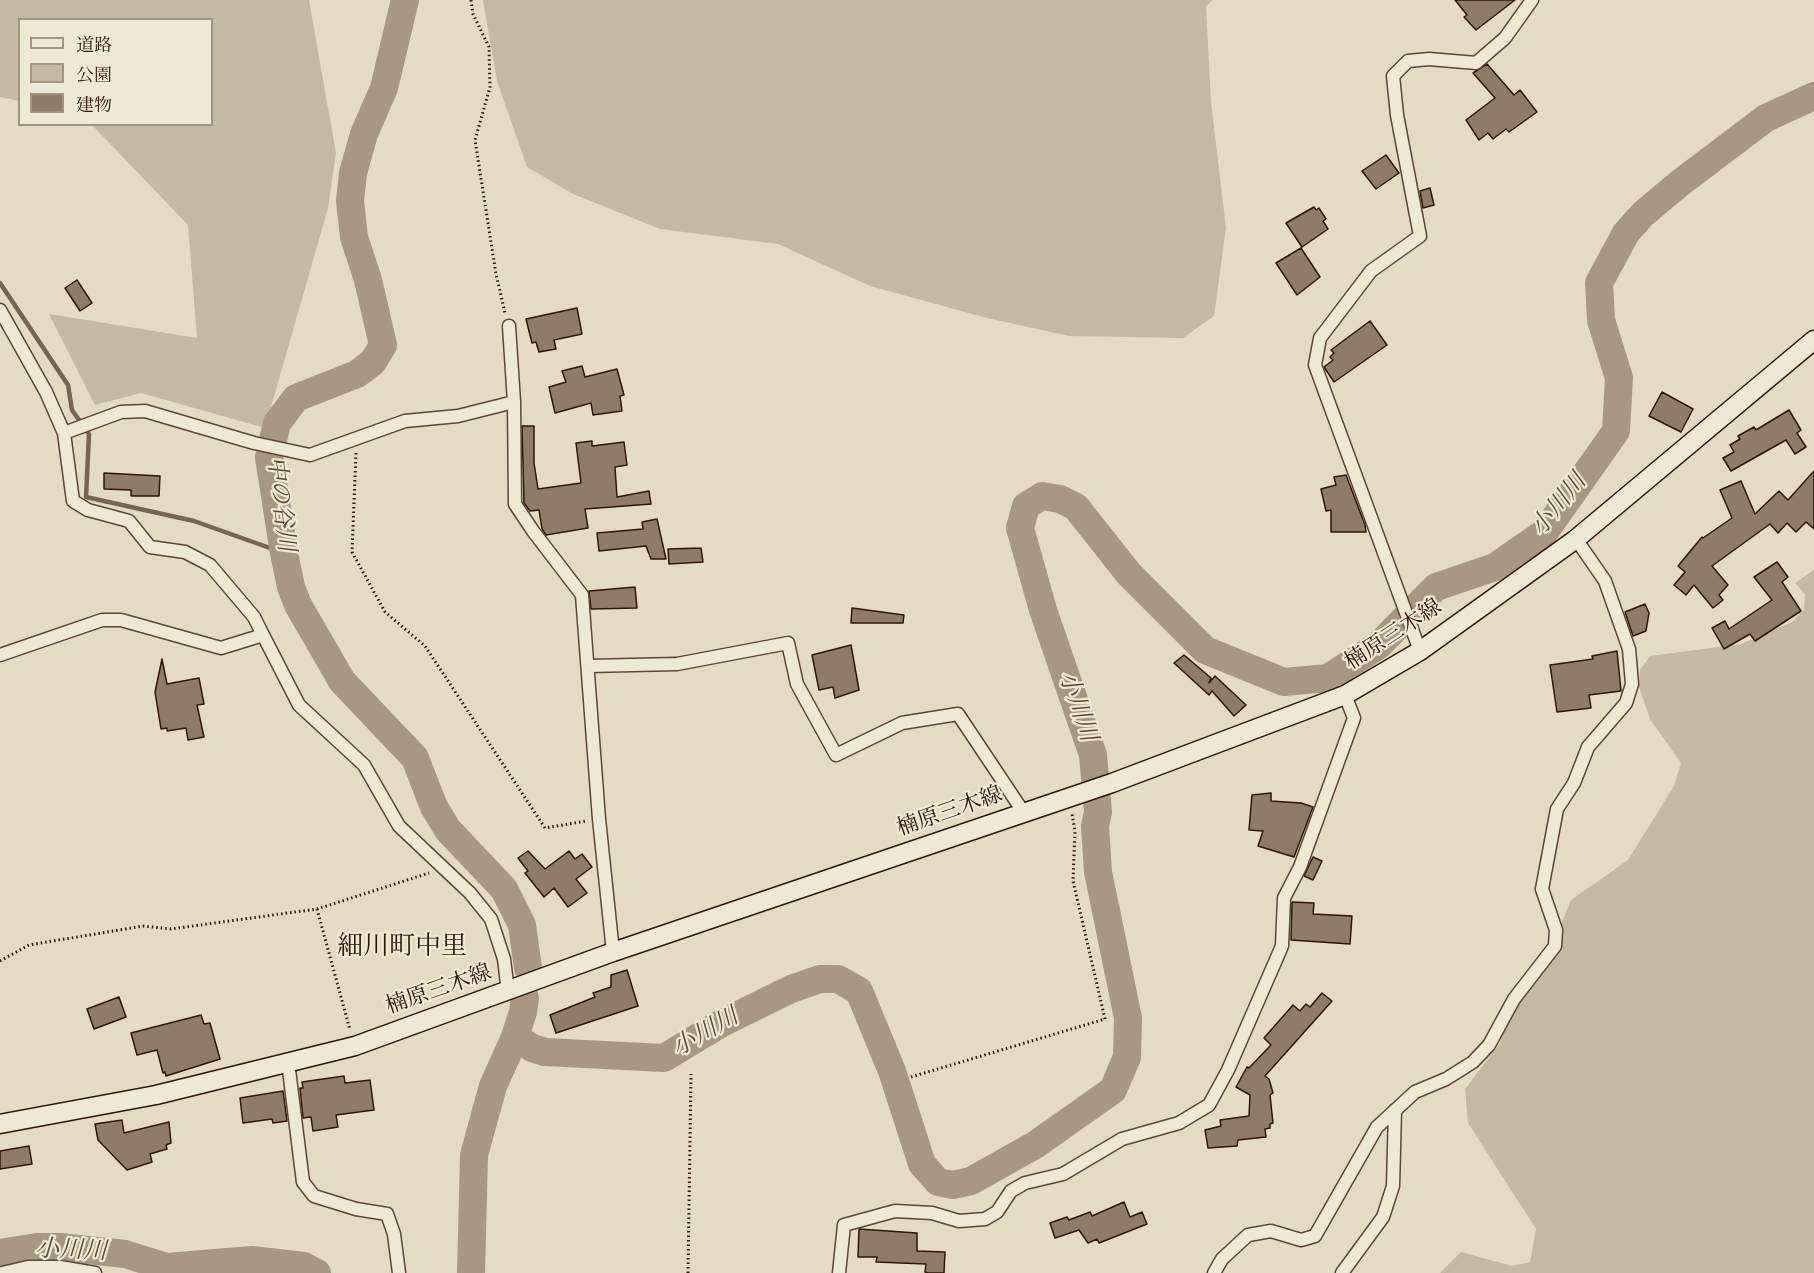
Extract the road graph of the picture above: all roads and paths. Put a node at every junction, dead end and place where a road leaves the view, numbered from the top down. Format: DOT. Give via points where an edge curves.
graph roads {
  1 [pos="471,0"];
  2 [pos="1532,0"];
  3 [pos="0,310"];
  4 [pos="509,327"];
  5 [pos="1814,340"];
  6 [pos="514,402"];
  7 [pos="68,431"];
  8 [pos="356,438"];
  9 [pos="1576,539"];
  10 [pos="263,635"];
  11 [pos="1420,651"];
  12 [pos="0,655"];
  13 [pos="588,666"];
  14 [pos="1345,695"];
  15 [pos="1068,798"];
  16 [pos="1024,813"];
  17 [pos="600,819"];
  18 [pos="445,868"];
  19 [pos="317,909"];
  20 [pos="613,952"];
  21 [pos="0,961"];
  22 [pos="508,992"];
  23 [pos="355,1046"];
  24 [pos="288,1062"];
  25 [pos="691,1074"];
  26 [pos="911,1077"];
  27 [pos="1395,1110"];
  28 [pos="0,1124"];
  29 [pos="3,1273"];
  30 [pos="95,1273"];
  31 [pos="399,1273"];
  32 [pos="688,1273"];
  33 [pos="839,1273"];
  34 [pos="1214,1273"];
  35 [pos="1342,1273"];
  1 -- 4 [label="path" via="472,14 489,47 490,87 475,140 496,274"];
  2 -- 11 [label="street" via="1504,38 1476,63 1408,61 1393,76 1420,236 1371,271 1320,338 1315,365"];
  3 -- 7 [label="street"];
  4 -- 6 [label="street"];
  5 -- 9 [label="main road, 楠原三木線"];
  6 -- 8 [label="street" via="458,416 405,421"];
  6 -- 13 [label="street" via="516,504 582,595"];
  7 -- 8 [label="street" via="121,412 145,411 310,454"];
  7 -- 10 [label="street" via="74,501 88,510 129,521 150,547 184,552 210,565 254,617"];
  8 -- 17 [label="path" via="352,552 385,612 425,646 545,828"];
  9 -- 11 [label="main road, 楠原三木線"];
  9 -- 27 [label="street" via="1605,580 1629,649 1632,684 1626,703 1588,747 1574,783 1557,809 1542,889 1556,930 1555,945 1514,999 1489,1045 1473,1062 1415,1092"];
  10 -- 12 [label="street" via="221,648 121,620 102,620"];
  10 -- 18 [label="street" via="299,705 364,765 399,826"];
  11 -- 14 [label="main road, 楠原三木線"];
  13 -- 16 [label="street" via="677,664 788,643 797,684 836,755 902,723 958,714"];
  13 -- 17 [label="street"];
  14 -- 15 [label="main road, 楠原三木線"];
  14 -- 33 [label="street" via="1354,718 1300,867 1284,898 1282,946 1209,1105 1179,1123 1122,1139 1063,1174 1011,1191 997,1212 985,1219 959,1221 895,1211 844,1225"];
  15 -- 16 [label="main road, 楠原三木線"];
  15 -- 26 [label="path" via="1075,831 1073,881 1105,1019"];
  16 -- 20 [label="main road, 楠原三木線"];
  17 -- 20 [label="street"];
  18 -- 19 [label="path"];
  18 -- 22 [label="street" via="491,919 504,959"];
  19 -- 21 [label="path" via="171,929 143,926 29,945"];
  19 -- 23 [label="path"];
  20 -- 22 [label="main road, 楠原三木線"];
  22 -- 23 [label="main road, 楠原三木線"];
  23 -- 24 [label="main road, 楠原三木線"];
  24 -- 28 [label="main road, 楠原三木線" via="156,1095"];
  24 -- 31 [label="street" via="303,1182 314,1196 387,1214"];
  25 -- 32 [label="path"];
  27 -- 34 [label="street" via="1377,1128 1315,1236 1301,1240 1271,1231 1248,1235 1222,1259"];
  27 -- 35 [label="street" via="1394,1186 1383,1217"];
  29 -- 30 [label="street" via="60,1267"];
}
